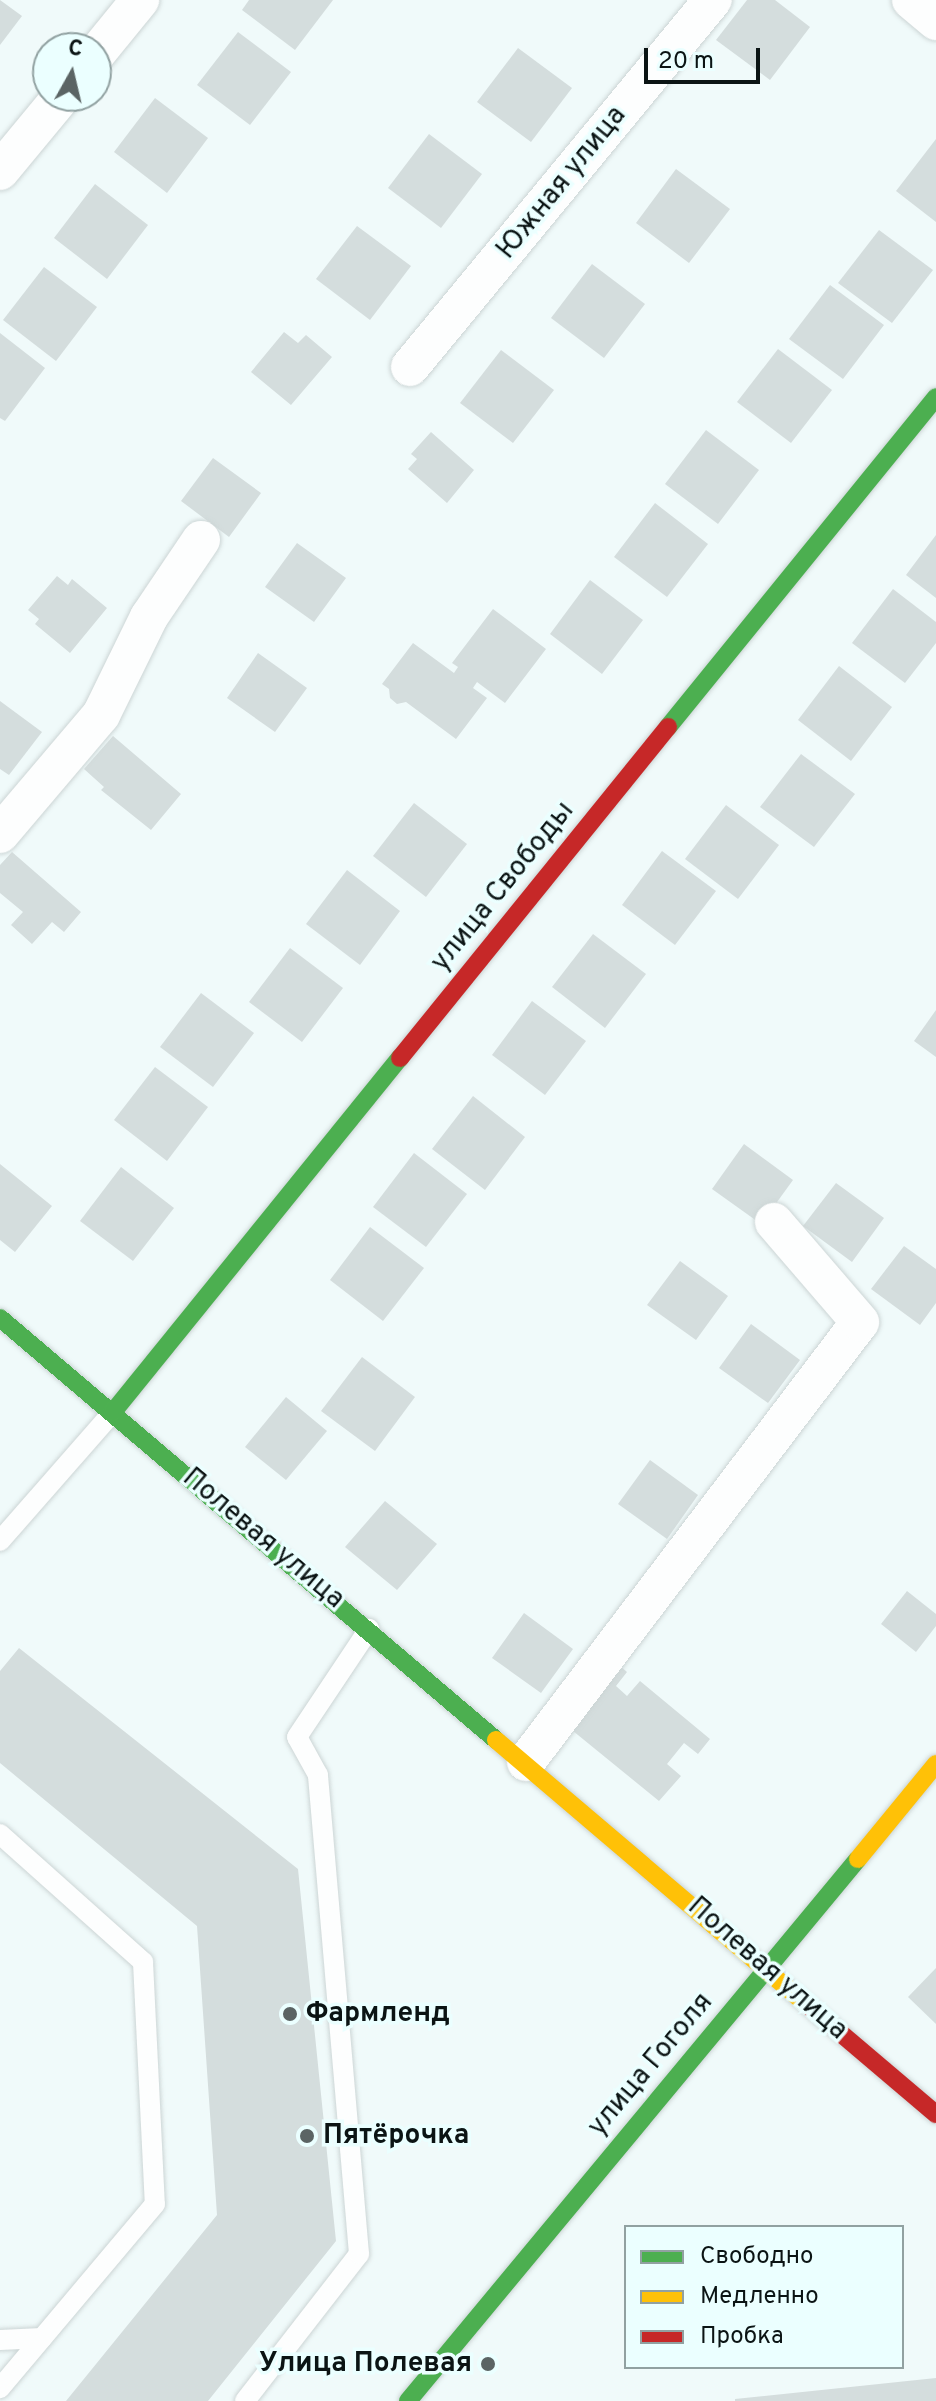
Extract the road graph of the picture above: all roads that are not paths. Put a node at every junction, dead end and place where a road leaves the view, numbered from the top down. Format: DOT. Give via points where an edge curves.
graph roads {
  1 [pos="140,0"];
  2 [pos="713,0"];
  3 [pos="911,0"];
  4 [pos="936,21"];
  5 [pos="112,34"];
  6 [pos="49,112"];
  7 [pos="0,171"];
  8 [pos="410,367"];
  9 [pos="936,397"];
  10 [pos="201,540"];
  11 [pos="0,834"];
  12 [pos="774,1222"];
  13 [pos="0,1318"];
  14 [pos="113,1412"];
  15 [pos="0,1541"];
  16 [pos="369,1629"];
  17 [pos="526,1762"];
  18 [pos="936,1764"];
  19 [pos="0,1834"];
  20 [pos="767,1970"];
  21 [pos="936,2114"];
  22 [pos="42,2338"];
  23 [pos="0,2340"];
  24 [pos="0,2388"];
  25 [pos="245,2401"];
  26 [pos="408,2401"];
  1 -- 5 [label="street"];
  2 -- 8 [label="street, Южная улица"];
  3 -- 4 [label="street"];
  6 -- 7 [label="street"];
  9 -- 14 [label="street, улица Свободы"];
  10 -- 11 [label="street" via="149,617 101,715"];
  12 -- 17 [label="street" via="860,1322"];
  13 -- 14 [label="street, Полевая улица"];
  14 -- 15 [label="lane"];
  14 -- 16 [label="street, Полевая улица"];
  16 -- 17 [label="street, Полевая улица"];
  16 -- 25 [label="lane" via="297,1737 318,1775 359,2254"];
  17 -- 20 [label="street, Полевая улица"];
  18 -- 20 [label="street, улица Гоголя"];
  19 -- 22 [label="lane" via="143,1962 155,2204"];
  20 -- 21 [label="street, Полевая улица"];
  20 -- 26 [label="street, улица Гоголя"];
  22 -- 23 [label="lane"];
  22 -- 24 [label="lane"];
}
